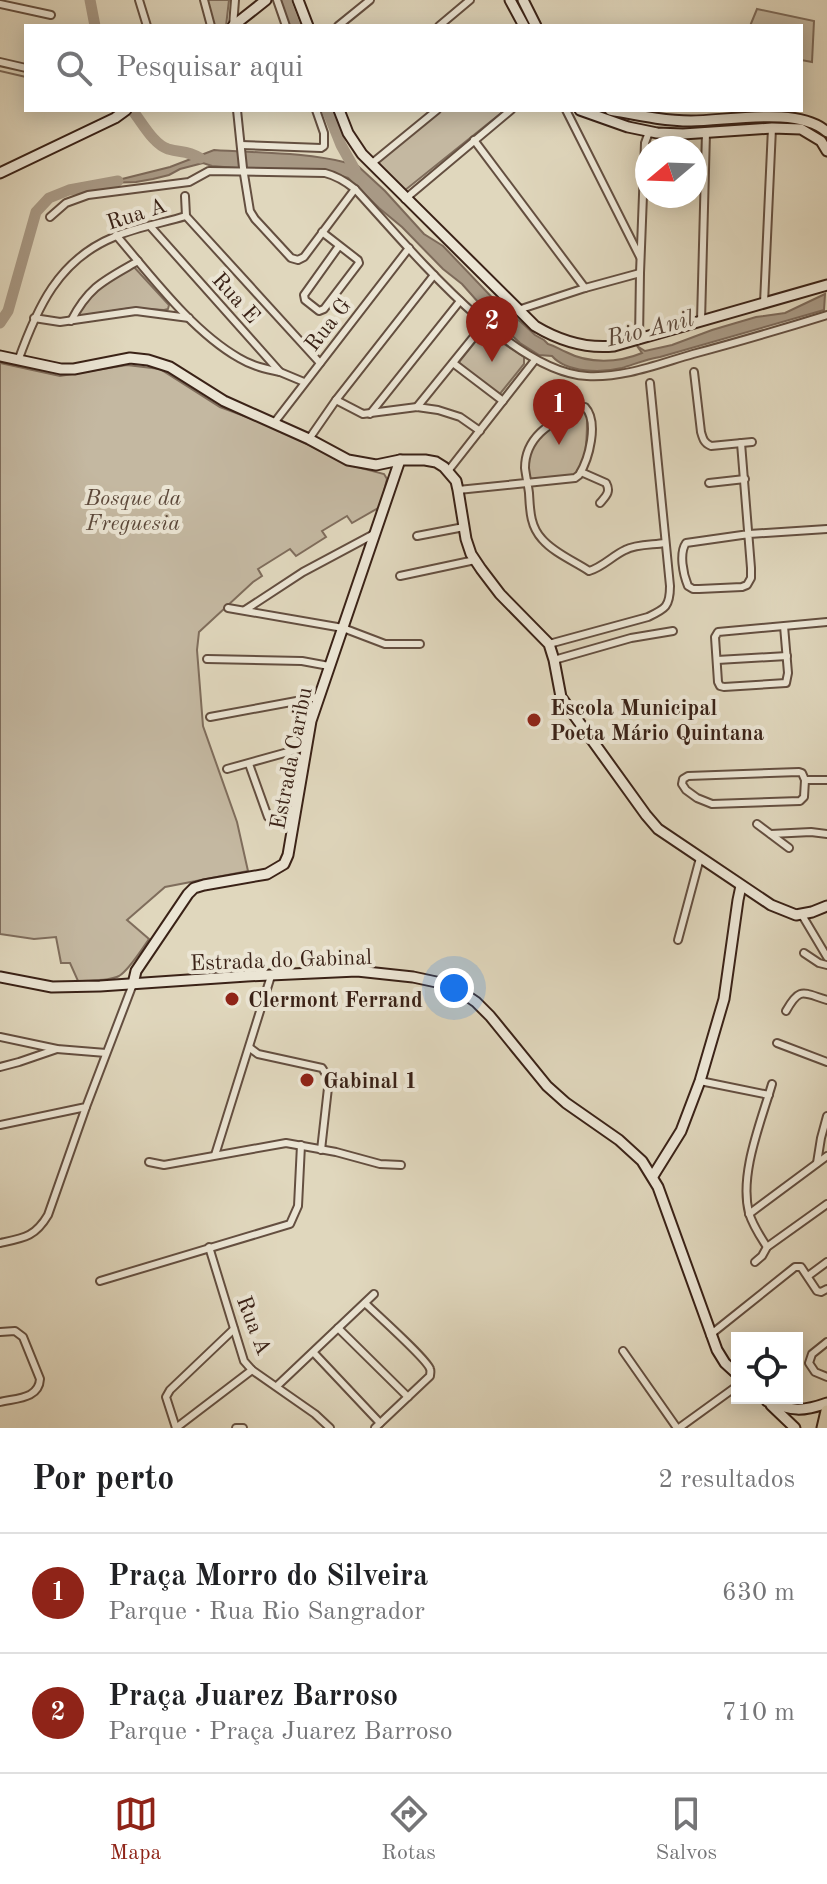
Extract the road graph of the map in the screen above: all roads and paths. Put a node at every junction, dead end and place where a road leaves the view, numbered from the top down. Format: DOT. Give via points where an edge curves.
graph roads {
  1 [pos="139,0"];
  2 [pos="204,0"];
  3 [pos="235,0"];
  4 [pos="266,0"];
  5 [pos="277,0"];
  6 [pos="298,0"];
  7 [pos="370,0"];
  8 [pos="470,0"];
  9 [pos="510,0"];
  10 [pos="523,0"];
  11 [pos="0,4"];
  12 [pos="51,15"];
  13 [pos="146,24"];
  14 [pos="210,24"];
  15 [pos="233,24"];
  16 [pos="236,24"];
  17 [pos="285,24"];
  18 [pos="307,24"];
  19 [pos="340,24"];
  20 [pos="441,24"];
  21 [pos="523,24"];
  22 [pos="535,24"];
  23 [pos="0,62"];
  24 [pos="24,68"];
  25 [pos="124,112"];
  26 [pos="237,112"];
  27 [pos="317,112"];
  28 [pos="340,112"];
  29 [pos="435,112"];
  30 [pos="509,112"];
  31 [pos="567,112"];
  32 [pos="586,112"];
  33 [pos="622,112"];
  34 [pos="718,120"];
  35 [pos="772,128"];
  36 [pos="649,132"];
  37 [pos="706,132"];
  38 [pos="827,132"];
  39 [pos="474,140"];
  40 [pos="241,148"];
  41 [pos="827,151"];
  42 [pos="371,164"];
  43 [pos="243,169"];
  44 [pos="0,173"];
  45 [pos="355,189"];
  46 [pos="185,196"];
  47 [pos="405,199"];
  48 [pos="186,216"];
  49 [pos="50,217"];
  50 [pos="150,226"];
  51 [pos="322,232"];
  52 [pos="116,235"];
  53 [pos="339,246"];
  54 [pos="409,248"];
  55 [pos="640,258"];
  56 [pos="138,261"];
  57 [pos="640,273"];
  58 [pos="434,275"];
  59 [pos="827,285"];
  60 [pos="585,288"];
  61 [pos="460,301"];
  62 [pos="764,303"];
  63 [pos="518,310"];
  64 [pos="827,315"];
  65 [pos="34,318"];
  66 [pos="189,318"];
  67 [pos="71,321"];
  68 [pos="701,321"];
  69 [pos="485,323"];
  70 [pos="639,339"];
  71 [pos="0,356"];
  72 [pos="535,360"];
  73 [pos="18,361"];
  74 [pos="320,363"];
  75 [pos="453,363"];
  76 [pos="280,372"];
  77 [pos="694,372"];
  78 [pos="304,382"];
  79 [pos="650,383"];
  80 [pos="336,400"];
  81 [pos="503,401"];
  82 [pos="417,407"];
  83 [pos="370,414"];
  84 [pos="274,423"];
  85 [pos="480,431"];
  86 [pos="309,439"];
  87 [pos="752,442"];
  88 [pos="741,443"];
  89 [pos="400,460"];
  90 [pos="448,471"];
  91 [pos="581,472"];
  92 [pos="745,479"];
  93 [pos="527,482"];
  94 [pos="709,483"];
  95 [pos="458,490"];
  96 [pos="600,503"];
  97 [pos="464,527"];
  98 [pos="827,529"];
  99 [pos="376,533"];
  100 [pos="749,534"];
  101 [pos="417,536"];
  102 [pos="665,543"];
  103 [pos="475,560"];
  104 [pos="400,576"];
  105 [pos="228,608"];
  106 [pos="245,610"];
  107 [pos="827,622"];
  108 [pos="784,626"];
  109 [pos="343,628"];
  110 [pos="673,631"];
  111 [pos="420,644"];
  112 [pos="549,644"];
  113 [pos="787,656"];
  114 [pos="207,659"];
  115 [pos="554,660"];
  116 [pos="717,660"];
  117 [pos="329,666"];
  118 [pos="318,697"];
  119 [pos="210,717"];
  120 [pos="306,747"];
  121 [pos="249,764"];
  122 [pos="227,769"];
  123 [pos="805,780"];
  124 [pos="827,780"];
  125 [pos="757,824"];
  126 [pos="294,826"];
  127 [pos="771,834"];
  128 [pos="827,834"];
  129 [pos="789,848"];
  130 [pos="700,858"];
  131 [pos="741,886"];
  132 [pos="827,906"];
  133 [pos="802,915"];
  134 [pos="678,940"];
  135 [pos="804,953"];
  136 [pos="827,957"];
  137 [pos="827,965"];
  138 [pos="271,976"];
  139 [pos="0,977"];
  140 [pos="133,984"];
  141 [pos="827,1000"];
  142 [pos="786,1011"];
  143 [pos="0,1037"];
  144 [pos="777,1043"];
  145 [pos="250,1048"];
  146 [pos="57,1049"];
  147 [pos="106,1053"];
  148 [pos="258,1054"];
  149 [pos="246,1059"];
  150 [pos="827,1062"];
  151 [pos="0,1067"];
  152 [pos="700,1081"];
  153 [pos="772,1084"];
  154 [pos="769,1095"];
  155 [pos="86,1107"];
  156 [pos="827,1116"];
  157 [pos="0,1125"];
  158 [pos="301,1145"];
  159 [pos="321,1150"];
  160 [pos="215,1155"];
  161 [pos="667,1155"];
  162 [pos="827,1156"];
  163 [pos="638,1157"];
  164 [pos="149,1162"];
  165 [pos="817,1163"];
  166 [pos="401,1165"];
  167 [pos="653,1176"];
  168 [pos="827,1204"];
  169 [pos="749,1214"];
  170 [pos="0,1243"];
  171 [pos="209,1247"];
  172 [pos="767,1247"];
  173 [pos="755,1262"];
  174 [pos="827,1262"];
  175 [pos="808,1276"];
  176 [pos="100,1281"];
  177 [pos="827,1289"];
  178 [pos="374,1294"];
  179 [pos="365,1303"];
  180 [pos="338,1328"];
  181 [pos="234,1329"];
  182 [pos="0,1332"];
  183 [pos="710,1335"];
  184 [pos="827,1342"];
  185 [pos="623,1351"];
  186 [pos="314,1353"];
  187 [pos="731,1368"];
  188 [pos="252,1370"];
  189 [pos="827,1377"];
  190 [pos="277,1386"];
  191 [pos="731,1390"];
  192 [pos="408,1397"];
  193 [pos="0,1402"];
  194 [pos="827,1403"];
  195 [pos="770,1404"];
  196 [pos="777,1404"];
  197 [pos="827,1411"];
  198 [pos="378,1426"];
  199 [pos="176,1428"];
  200 [pos="236,1428"];
  201 [pos="243,1428"];
  202 [pos="330,1428"];
  203 [pos="678,1428"];
  204 [pos="795,1428"];
  205 [pos="823,1428"];
  1 -- 13 [label="street"];
  2 -- 14 [label="street"];
  3 -- 15 [label="street"];
  4 -- 16 [label="main road"];
  5 -- 17 [label="street"];
  6 -- 18 [label="main road"];
  7 -- 19 [label="street"];
  8 -- 20 [label="street"];
  9 -- 21 [label="main road"];
  10 -- 22 [label="main road"];
  11 -- 12 [label="street"];
  23 -- 24 [label="street"];
  25 -- 44 [label="main road"];
  26 -- 40 [label="street"];
  27 -- 40 [label="street" via="324,146"];
  28 -- 42 [label="main road" via="354,145"];
  29 -- 42 [label="street"];
  30 -- 39 [label="street"];
  31 -- 55 [label="street"];
  32 -- 36 [label="main road"];
  33 -- 34 [label="main road" via="668,120"];
  34 -- 36 [label="main road" via="660,125"];
  34 -- 38 [label="main road" via="803,119"];
  35 -- 37 [label="main road"];
  35 -- 41 [label="main road" via="801,129"];
  35 -- 62 [label="street"];
  36 -- 37 [label="main road"];
  36 -- 55 [label="street"];
  37 -- 68 [label="street"];
  39 -- 47 [label="street"];
  39 -- 60 [label="street"];
  40 -- 43 [label="street"];
  42 -- 47 [label="main road"];
  43 -- 45 [label="street" via="325,173"];
  43 -- 49 [label="street" via="88,195 66,203"];
  43 -- 51 [label="street" via="252,215 290,257 304,257"];
  45 -- 51 [label="street"];
  45 -- 54 [label="street"];
  46 -- 48 [label="street"];
  47 -- 63 [label="main road"];
  48 -- 50 [label="street, Rua A"];
  48 -- 74 [label="street"];
  50 -- 52 [label="street, Rua A"];
  50 -- 76 [label="street, Rua E"];
  51 -- 53 [label="street"];
  52 -- 56 [label="street"];
  52 -- 65 [label="street, Rua A" via="72,264"];
  53 -- 53 [label="street" via="304,295 321,311 359,263"];
  54 -- 58 [label="street"];
  54 -- 74 [label="street, Rua G"];
  55 -- 57 [label="street"];
  56 -- 66 [label="street"];
  56 -- 67 [label="street" via="92,290"];
  57 -- 60 [label="street"];
  57 -- 70 [label="street"];
  58 -- 61 [label="street"];
  58 -- 80 [label="street"];
  59 -- 62 [label="main road"];
  60 -- 63 [label="street"];
  61 -- 69 [label="street"];
  61 -- 83 [label="street"];
  62 -- 68 [label="main road"];
  63 -- 70 [label="main road" via="535,326 575,344 614,346"];
  64 -- 72 [label="street" via="628,373 573,374"];
  65 -- 67 [label="street"];
  65 -- 73 [label="street, Rua A"];
  66 -- 67 [label="street" via="130,311"];
  66 -- 76 [label="street" via="242,360"];
  68 -- 70 [label="main road"];
  69 -- 72 [label="street"];
  69 -- 75 [label="street"];
  71 -- 73 [label="main road"];
  72 -- 81 [label="street"];
  73 -- 84 [label="main road" via="61,369 130,358 158,362"];
  74 -- 78 [label="street, Rua G"];
  75 -- 81 [label="street"];
  75 -- 82 [label="street"];
  76 -- 78 [label="street, Rua E"];
  77 -- 88 [label="street" via="706,444"];
  78 -- 84 [label="street, Rua G"];
  79 -- 102 [label="street"];
  80 -- 83 [label="street" via="358,414"];
  80 -- 86 [label="street"];
  81 -- 85 [label="street"];
  82 -- 83 [label="street"];
  82 -- 85 [label="street" via="460,417"];
  84 -- 86 [label="main road"];
  85 -- 90 [label="street"];
  86 -- 89 [label="main road" via="358,463"];
  87 -- 88 [label="street"];
  88 -- 92 [label="street"];
  89 -- 90 [label="main road" via="436,462"];
  89 -- 99 [label="main road, Estrada Caribu"];
  90 -- 95 [label="main road"];
  91 -- 93 [label="street" via="575,478"];
  91 -- 93 [label="street" via="591,445 591,414 585,407 537,434 526,456"];
  91 -- 96 [label="street" via="606,483 608,493"];
  92 -- 94 [label="street"];
  92 -- 100 [label="street"];
  93 -- 95 [label="street"];
  93 -- 102 [label="street" via="531,520 540,537 589,571 625,550"];
  95 -- 97 [label="main road"];
  97 -- 101 [label="street"];
  97 -- 103 [label="main road"];
  98 -- 100 [label="street"];
  99 -- 106 [label="street"];
  99 -- 109 [label="main road, Estrada Caribu"];
  100 -- 100 [label="street" via="683,546 688,586 747,585"];
  102 -- 112 [label="street" via="670,598 662,610"];
  103 -- 104 [label="street"];
  103 -- 112 [label="main road"];
  105 -- 106 [label="street"];
  106 -- 109 [label="street"];
  107 -- 108 [label="street"];
  108 -- 113 [label="street"];
  108 -- 116 [label="street" via="718,632"];
  109 -- 111 [label="street" via="385,644"];
  109 -- 117 [label="main road, Estrada Caribu"];
  110 -- 115 [label="street"];
  112 -- 115 [label="main road"];
  113 -- 116 [label="street"];
  113 -- 116 [label="street" via="788,679 782,684 720,686"];
  114 -- 117 [label="street" via="312,661"];
  115 -- 130 [label="main road" via="561,697 621,781 658,829"];
  117 -- 118 [label="main road, Estrada Caribu"];
  118 -- 119 [label="street"];
  118 -- 120 [label="main road, Estrada Caribu"];
  120 -- 121 [label="street"];
  120 -- 126 [label="main road, Estrada Caribu"];
  121 -- 122 [label="street"];
  121 -- 126 [label="street" via="268,817"];
  123 -- 123 [label="street" via="799,772 703,775 684,777 682,784 712,804 785,802 803,800"];
  123 -- 124 [label="street"];
  125 -- 127 [label="street"];
  126 -- 140 [label="main road, Estrada Caribu" via="288,855 277,870 194,888 136,971"];
  127 -- 128 [label="street"];
  127 -- 129 [label="street"];
  130 -- 131 [label="main road"];
  130 -- 134 [label="street"];
  131 -- 133 [label="main road" via="771,905"];
  131 -- 152 [label="main road" via="724,999"];
  132 -- 133 [label="main road"];
  133 -- 136 [label="street"];
  135 -- 137 [label="street"];
  138 -- 140 [label="main road, Estrada do Gabinal"];
  138 -- 145 [label="street"];
  138 -- 163 [label="main road, Estrada do Gabinal" via="357,971 413,977 457,989 483,1009 547,1086"];
  139 -- 140 [label="main road, Estrada do Gabinal" via="52,987"];
  140 -- 147 [label="street"];
  141 -- 142 [label="street" via="799,993"];
  143 -- 146 [label="street"];
  144 -- 150 [label="street"];
  145 -- 148 [label="street"];
  145 -- 149 [label="street"];
  146 -- 147 [label="street"];
  146 -- 151 [label="street"];
  147 -- 155 [label="street"];
  148 -- 149 [label="street"];
  148 -- 159 [label="street" via="326,1072"];
  149 -- 160 [label="street"];
  152 -- 154 [label="street"];
  152 -- 161 [label="main road"];
  153 -- 154 [label="street"];
  154 -- 169 [label="street" via="745,1186"];
  155 -- 157 [label="street"];
  155 -- 170 [label="street" via="41,1227"];
  156 -- 165 [label="street"];
  158 -- 159 [label="street"];
  158 -- 160 [label="street"];
  158 -- 171 [label="street" via="298,1206 290,1224"];
  159 -- 166 [label="street"];
  160 -- 164 [label="street" via="164,1165"];
  161 -- 163 [label="main road"];
  161 -- 167 [label="main road"];
  162 -- 165 [label="street"];
  163 -- 167 [label="main road, Estrada do Gabinal"];
  165 -- 169 [label="street"];
  167 -- 183 [label="main road, Estrada do Gabinal"];
  168 -- 172 [label="street"];
  169 -- 172 [label="street"];
  171 -- 176 [label="street"];
  171 -- 181 [label="street, Rua A"];
  172 -- 173 [label="street"];
  174 -- 175 [label="street"];
  175 -- 177 [label="street" via="817,1291"];
  175 -- 183 [label="street" via="795,1267"];
  178 -- 179 [label="street"];
  179 -- 180 [label="street"];
  179 -- 192 [label="street" via="429,1366 430,1376"];
  180 -- 186 [label="street"];
  180 -- 192 [label="street"];
  181 -- 188 [label="street, Rua A"];
  181 -- 199 [label="street" via="170,1390 166,1397"];
  182 -- 193 [label="street" via="15,1331 23,1337 41,1385 30,1396"];
  183 -- 187 [label="main road, Estrada do Gabinal"];
  184 -- 189 [label="street" via="809,1363"];
  185 -- 203 [label="street"];
  186 -- 190 [label="street"];
  186 -- 198 [label="street"];
  188 -- 190 [label="street"];
  188 -- 199 [label="street, Rua A"];
  190 -- 202 [label="street"];
  191 -- 203 [label="street"];
  192 -- 198 [label="street"];
  194 -- 196 [label="main road" via="802,1411"];
  195 -- 204 [label="main road"];
  197 -- 205 [label="highway"];
  200 -- 201 [label="street"];
}
